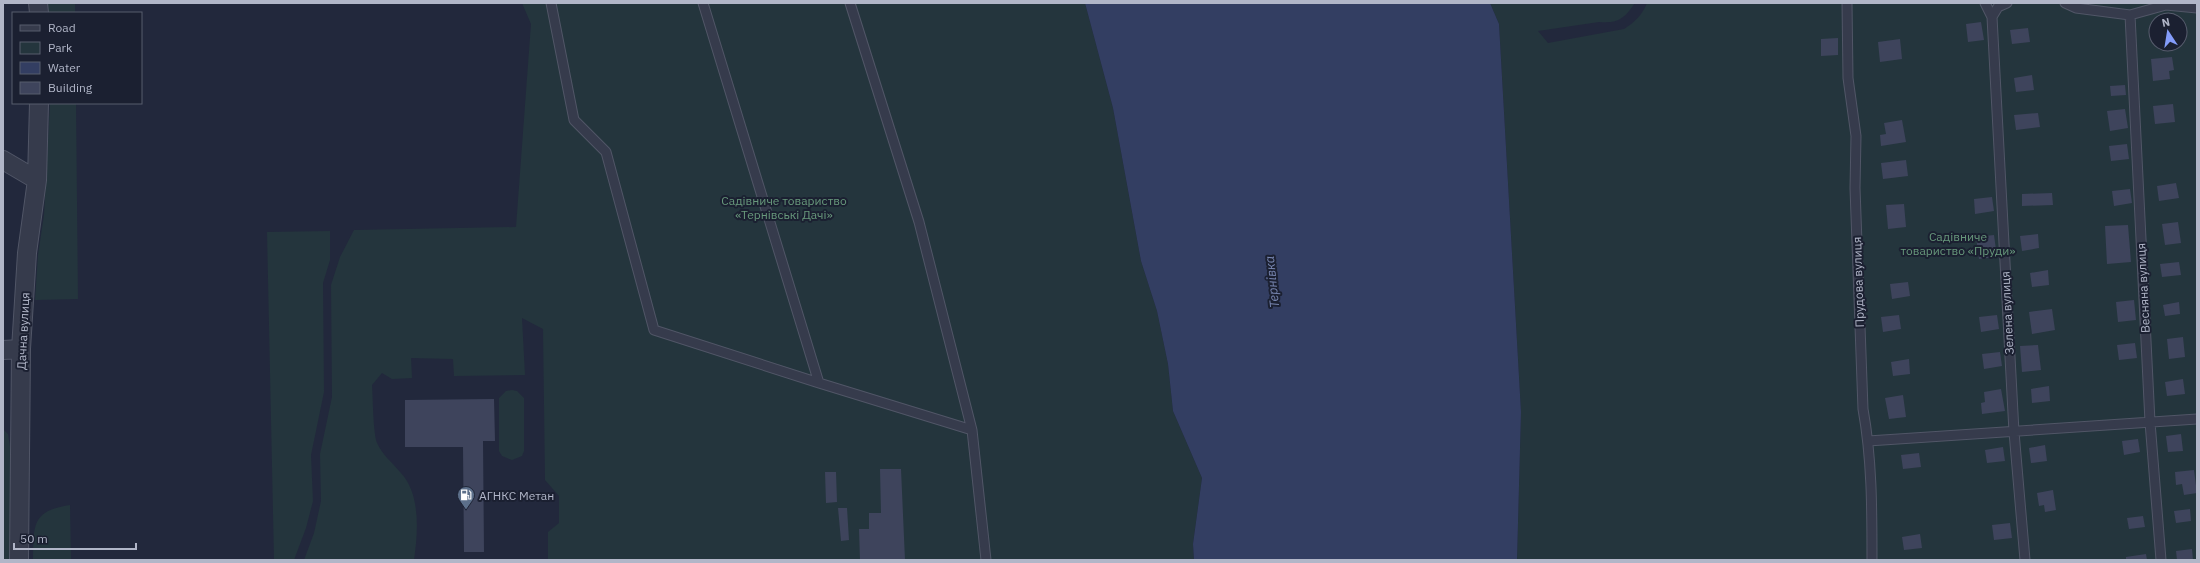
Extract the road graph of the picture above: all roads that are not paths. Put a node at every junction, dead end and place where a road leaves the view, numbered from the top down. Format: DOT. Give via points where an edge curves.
graph roads {
  1 [pos="551,3"];
  2 [pos="703,3"];
  3 [pos="850,3"];
  4 [pos="1847,3"];
  5 [pos="1985,3"];
  6 [pos="2006,3"];
  7 [pos="2065,3"];
  8 [pos="2197,8"];
  9 [pos="2130,15"];
  10 [pos="1992,17"];
  11 [pos="39,104"];
  12 [pos="3,160"];
  13 [pos="37,180"];
  14 [pos="21,349"];
  15 [pos="3,350"];
  16 [pos="818,383"];
  17 [pos="2197,419"];
  18 [pos="2150,422"];
  19 [pos="972,430"];
  20 [pos="2014,432"];
  21 [pos="1868,440"];
  22 [pos="19,560"];
  23 [pos="986,560"];
  24 [pos="1872,560"];
  25 [pos="2025,560"];
  26 [pos="2161,560"];
  1 -- 16 [label="lane" via="574,120 606,152 654,330"];
  2 -- 16 [label="lane"];
  3 -- 19 [label="lane" via="919,222"];
  4 -- 21 [label="lane, Прудова вулиця" via="1848,78 1856,136 1855,188 1863,409"];
  5 -- 10 [label="lane"];
  6 -- 10 [label="lane" via="1998,7"];
  7 -- 9 [label="lane" via="2076,8"];
  8 -- 9 [label="lane" via="2166,5"];
  9 -- 18 [label="lane, Весняна вулиця"];
  10 -- 20 [label="lane, Зелена вулиця"];
  11 -- 13 [label="street, Дачна вулиця"];
  12 -- 13 [label="street"];
  13 -- 14 [label="street, Дачна вулиця" via="27,253"];
  14 -- 15 [label="street"];
  14 -- 22 [label="street, Дачна вулиця"];
  16 -- 19 [label="lane"];
  17 -- 18 [label="lane"];
  18 -- 20 [label="lane"];
  18 -- 26 [label="lane, Весняна вулиця"];
  19 -- 23 [label="lane"];
  20 -- 21 [label="lane"];
  20 -- 25 [label="lane, Зелена вулиця"];
  21 -- 24 [label="lane, Прудова вулиця" via="1872,485"];
}
